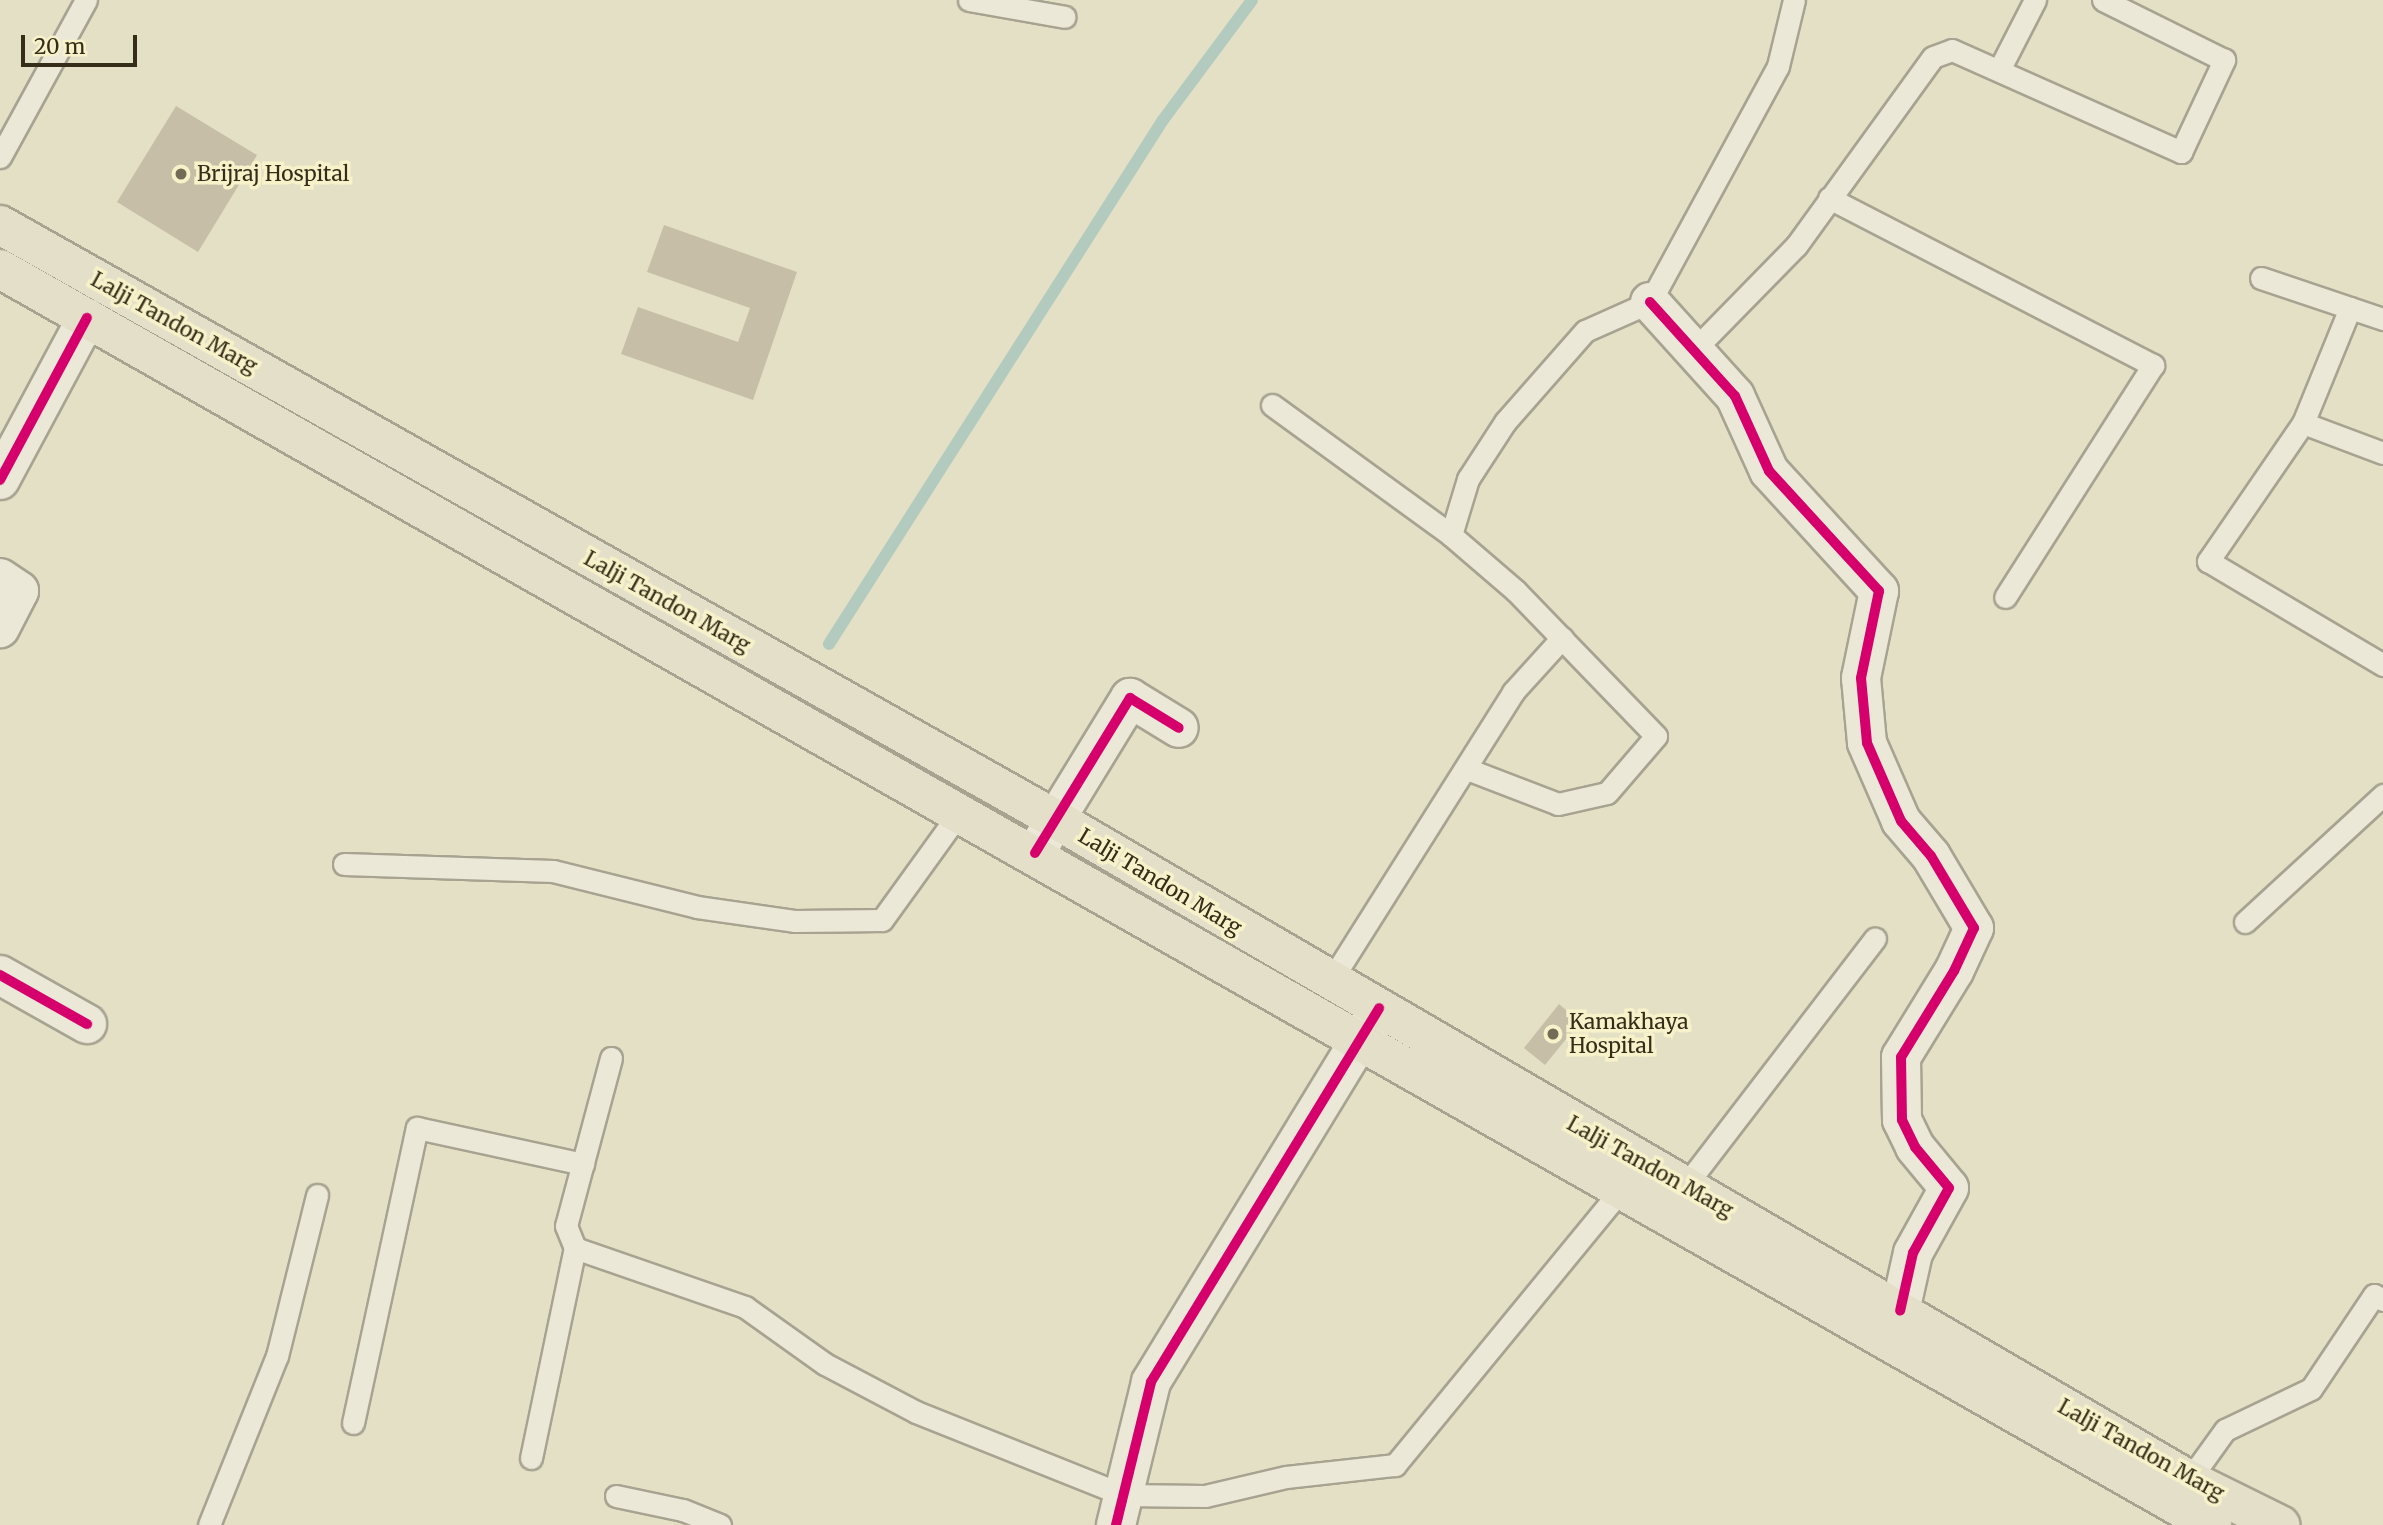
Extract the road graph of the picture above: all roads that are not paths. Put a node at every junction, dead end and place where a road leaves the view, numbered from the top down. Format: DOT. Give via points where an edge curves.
graph roads {
  1 [pos="86,0"];
  2 [pos="969,0"];
  3 [pos="1794,0"];
  4 [pos="2035,0"];
  5 [pos="2103,0"];
  6 [pos="1065,17"];
  7 [pos="1999,70"];
  8 [pos="0,157"];
  9 [pos="1829,198"];
  10 [pos="0,225"];
  11 [pos="0,269"];
  12 [pos="2261,278"];
  13 [pos="1650,302"];
  14 [pos="2350,308"];
  15 [pos="87,318"];
  16 [pos="2383,319"];
  17 [pos="1693,350"];
  18 [pos="1272,405"];
  19 [pos="2303,423"];
  20 [pos="2383,453"];
  21 [pos="0,480"];
  22 [pos="460,485"];
  23 [pos="443,520"];
  24 [pos="1451,535"];
  25 [pos="0,578"];
  26 [pos="2005,597"];
  27 [pos="0,628"];
  28 [pos="1562,638"];
  29 [pos="2383,666"];
  30 [pos="1179,728"];
  31 [pos="1467,769"];
  32 [pos="2383,795"];
  33 [pos="960,812"];
  34 [pos="1057,820"];
  35 [pos="1035,853"];
  36 [pos="344,864"];
  37 [pos="2245,922"];
  38 [pos="1875,939"];
  39 [pos="0,975"];
  40 [pos="1330,982"];
  41 [pos="88,1024"];
  42 [pos="1371,1024"];
  43 [pos="611,1058"];
  44 [pos="583,1164"];
  45 [pos="1685,1186"];
  46 [pos="1623,1187"];
  47 [pos="317,1195"];
  48 [pos="575,1248"];
  49 [pos="2383,1300"];
  50 [pos="1900,1311"];
  51 [pos="353,1423"];
  52 [pos="531,1458"];
  53 [pos="2189,1480"];
  54 [pos="616,1496"];
  55 [pos="1119,1510"];
  56 [pos="209,1525"];
  57 [pos="720,1525"];
  58 [pos="2212,1525"];
  59 [pos="2280,1525"];
  1 -- 8 [label="lane"];
  2 -- 6 [label="lane"];
  3 -- 13 [label="lane" via="1778,66"];
  4 -- 7 [label="lane"];
  5 -- 7 [label="lane" via="2224,61 2181,152"];
  7 -- 9 [label="lane" via="1952,50 1933,57"];
  9 -- 17 [label="lane" via="1796,246"];
  9 -- 26 [label="lane" via="2152,365"];
  10 -- 22 [label="main road, Lalji Tandon Marg"];
  11 -- 15 [label="main road, Lalji Tandon Marg"];
  12 -- 14 [label="lane"];
  13 -- 17 [label="street"];
  13 -- 24 [label="lane" via="1585,331 1504,422 1468,479"];
  14 -- 16 [label="lane"];
  14 -- 19 [label="lane"];
  15 -- 21 [label="street"];
  15 -- 23 [label="main road, Lalji Tandon Marg"];
  17 -- 50 [label="street" via="1735,396 1769,471 1879,592 1861,678 1867,743 1901,821 1931,856 1974,928 1954,971 1901,1057 1902,1120 1915,1147 1949,1188 1913,1253"];
  18 -- 24 [label="lane"];
  19 -- 20 [label="lane"];
  19 -- 29 [label="lane" via="2208,561"];
  22 -- 23 [label="main road"];
  22 -- 34 [label="main road, Lalji Tandon Marg"];
  23 -- 33 [label="main road, Lalji Tandon Marg"];
  24 -- 28 [label="lane"];
  25 -- 27 [label="street" via="19,591"];
  28 -- 31 [label="lane" via="1513,692"];
  28 -- 31 [label="lane" via="1656,736 1608,793 1558,804"];
  30 -- 34 [label="street" via="1130,698"];
  31 -- 40 [label="lane"];
  32 -- 37 [label="lane"];
  33 -- 35 [label="main road, Lalji Tandon Marg"];
  33 -- 36 [label="lane" via="882,920 794,921 696,906 553,871"];
  34 -- 35 [label="street"];
  34 -- 40 [label="main road, Lalji Tandon Marg"];
  35 -- 42 [label="main road, Lalji Tandon Marg"];
  38 -- 45 [label="lane"];
  39 -- 41 [label="street"];
  40 -- 42 [label="main road, Lalji Tandon Marg"];
  42 -- 45 [label="main road, Lalji Tandon Marg"];
  42 -- 46 [label="main road, Lalji Tandon Marg"];
  42 -- 55 [label="street" via="1151,1382"];
  43 -- 44 [label="lane"];
  44 -- 48 [label="lane" via="566,1226"];
  44 -- 51 [label="lane" via="417,1128"];
  45 -- 50 [label="main road, Lalji Tandon Marg"];
  46 -- 55 [label="lane" via="1395,1465 1286,1477"];
  46 -- 58 [label="main road, Lalji Tandon Marg"];
  47 -- 56 [label="lane" via="277,1356"];
  48 -- 52 [label="lane"];
  48 -- 55 [label="lane" via="745,1307 825,1364"];
  49 -- 53 [label="lane" via="2374,1294 2311,1389 2225,1430"];
  50 -- 53 [label="main road, Lalji Tandon Marg"];
  53 -- 59 [label="main road, Lalji Tandon Marg"];
  54 -- 57 [label="lane" via="682,1510"];
}
